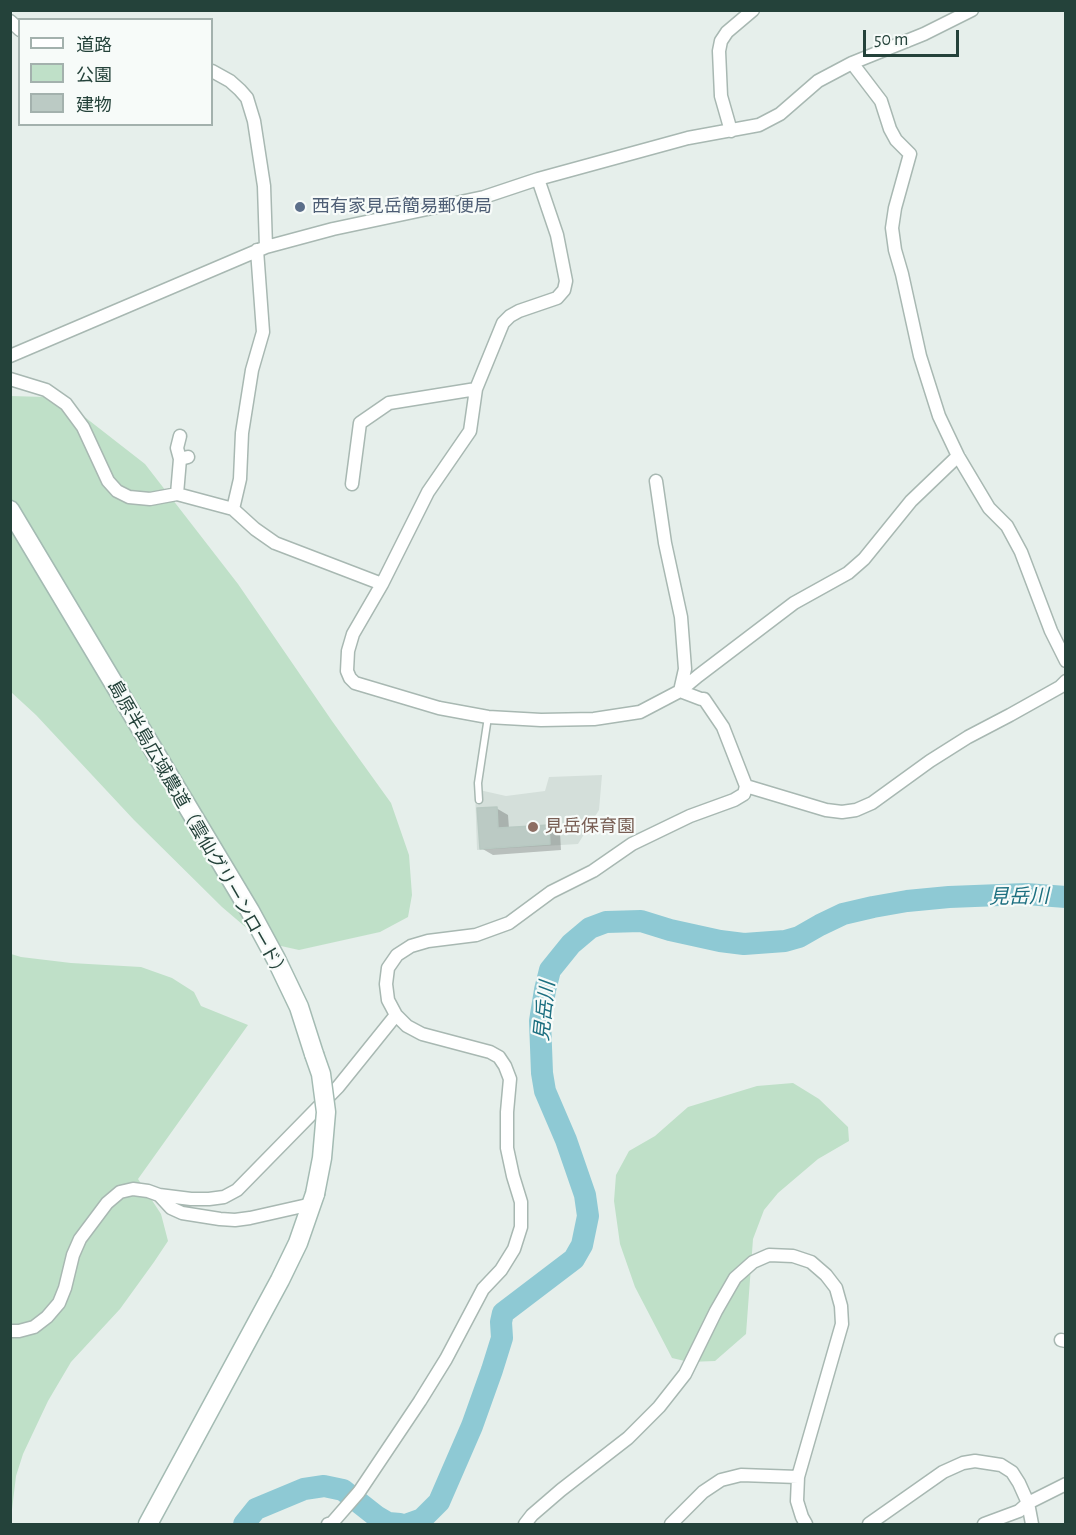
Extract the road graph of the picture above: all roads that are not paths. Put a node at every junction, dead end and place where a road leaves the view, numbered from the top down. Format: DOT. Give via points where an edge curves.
graph roads {
  1 [pos="753,10"];
  2 [pos="972,10"];
  3 [pos="852,63"];
  4 [pos="213,72"];
  5 [pos="731,131"];
  6 [pos="538,179"];
  7 [pos="262,248"];
  8 [pos="10,356"];
  9 [pos="10,378"];
  10 [pos="476,389"];
  11 [pos="180,436"];
  12 [pos="958,456"];
  13 [pos="656,481"];
  14 [pos="352,484"];
  15 [pos="177,494"];
  16 [pos="233,509"];
  17 [pos="10,510"];
  18 [pos="382,584"];
  19 [pos="1065,661"];
  20 [pos="1065,681"];
  21 [pos="680,692"];
  22 [pos="488,717"];
  23 [pos="746,786"];
  24 [pos="479,801"];
  25 [pos="396,1015"];
  26 [pos="159,1195"];
  27 [pos="314,1199"];
  28 [pos="10,1331"];
  29 [pos="798,1477"];
  30 [pos="1065,1484"];
  31 [pos="1028,1503"];
  32 [pos="148,1524"];
  33 [pos="328,1524"];
  34 [pos="525,1524"];
  35 [pos="672,1524"];
  36 [pos="806,1524"];
  37 [pos="869,1524"];
  38 [pos="984,1524"];
  39 [pos="1032,1524"];
  1 -- 5 [label="street" via="727,32 719,51 721,96"];
  2 -- 3 [label="street"];
  3 -- 5 [label="street" via="818,81 780,114 759,125"];
  3 -- 12 [label="street" via="881,101 896,140 910,154 895,208 895,250 920,356 939,416"];
  4 -- 7 [label="street" via="247,98 254,121 264,186"];
  5 -- 6 [label="street" via="688,138"];
  6 -- 7 [label="street" via="484,197"];
  6 -- 10 [label="street" via="557,235 566,281 564,290 557,298 519,311 503,323"];
  7 -- 8 [label="street"];
  7 -- 16 [label="street" via="263,332 252,370"];
  9 -- 15 [label="street" via="45,390 66,404 117,491 129,497 150,499"];
  10 -- 14 [label="street" via="389,403 360,423"];
  10 -- 18 [label="street" via="470,431 428,492"];
  11 -- 15 [label="street" via="177,448 184,458"];
  12 -- 19 [label="street" via="1021,552"];
  12 -- 21 [label="street" via="911,501 848,573 794,603"];
  13 -- 21 [label="street" via="681,617 685,669"];
  15 -- 16 [label="street"];
  16 -- 18 [label="street" via="275,543"];
  17 -- 27 [label="street, 島原半島広域農道（雲仙グリーンロード）, bridge" via="250,911 299,1007 321,1074 326,1112"];
  18 -- 22 [label="street" via="353,634 348,651 350,678 355,683 440,708"];
  20 -- 23 [label="street" via="968,737 856,810 826,810"];
  21 -- 22 [label="street" via="640,712 594,719"];
  21 -- 23 [label="street" via="704,699 723,727"];
  22 -- 24 [label="lane"];
  23 -- 25 [label="street" via="744,794 734,800 632,844 593,871 550,892 509,923 476,935 428,940 397,955 388,968 386,984 388,1000"];
  25 -- 26 [label="street" via="338,1087 237,1190 209,1199"];
  25 -- 33 [label="street" via="422,1034 490,1052 505,1066 510,1079 507,1148 521,1202 521,1227 514,1249 483,1289 436,1376 355,1497"];
  26 -- 27 [label="street" via="182,1213 227,1220 250,1218"];
  26 -- 28 [label="street" via="133,1189 120,1192 106,1203 80,1239 59,1304 34,1327"];
  27 -- 32 [label="street, 島原半島広域農道（雲仙グリーンロード）" via="280,1280"];
  29 -- 34 [label="street" via="842,1324 841,1306 836,1288 810,1262 794,1256 769,1255 753,1262 735,1278 685,1374 659,1407"];
  29 -- 35 [label="street" via="741,1475 721,1480 703,1491"];
  29 -- 36 [label="street" via="797,1501"];
  30 -- 31 [label="street"];
  31 -- 37 [label="street" via="1012,1472 975,1461 943,1472"];
  31 -- 38 [label="street" via="1019,1511"];
  31 -- 39 [label="street"];
}
